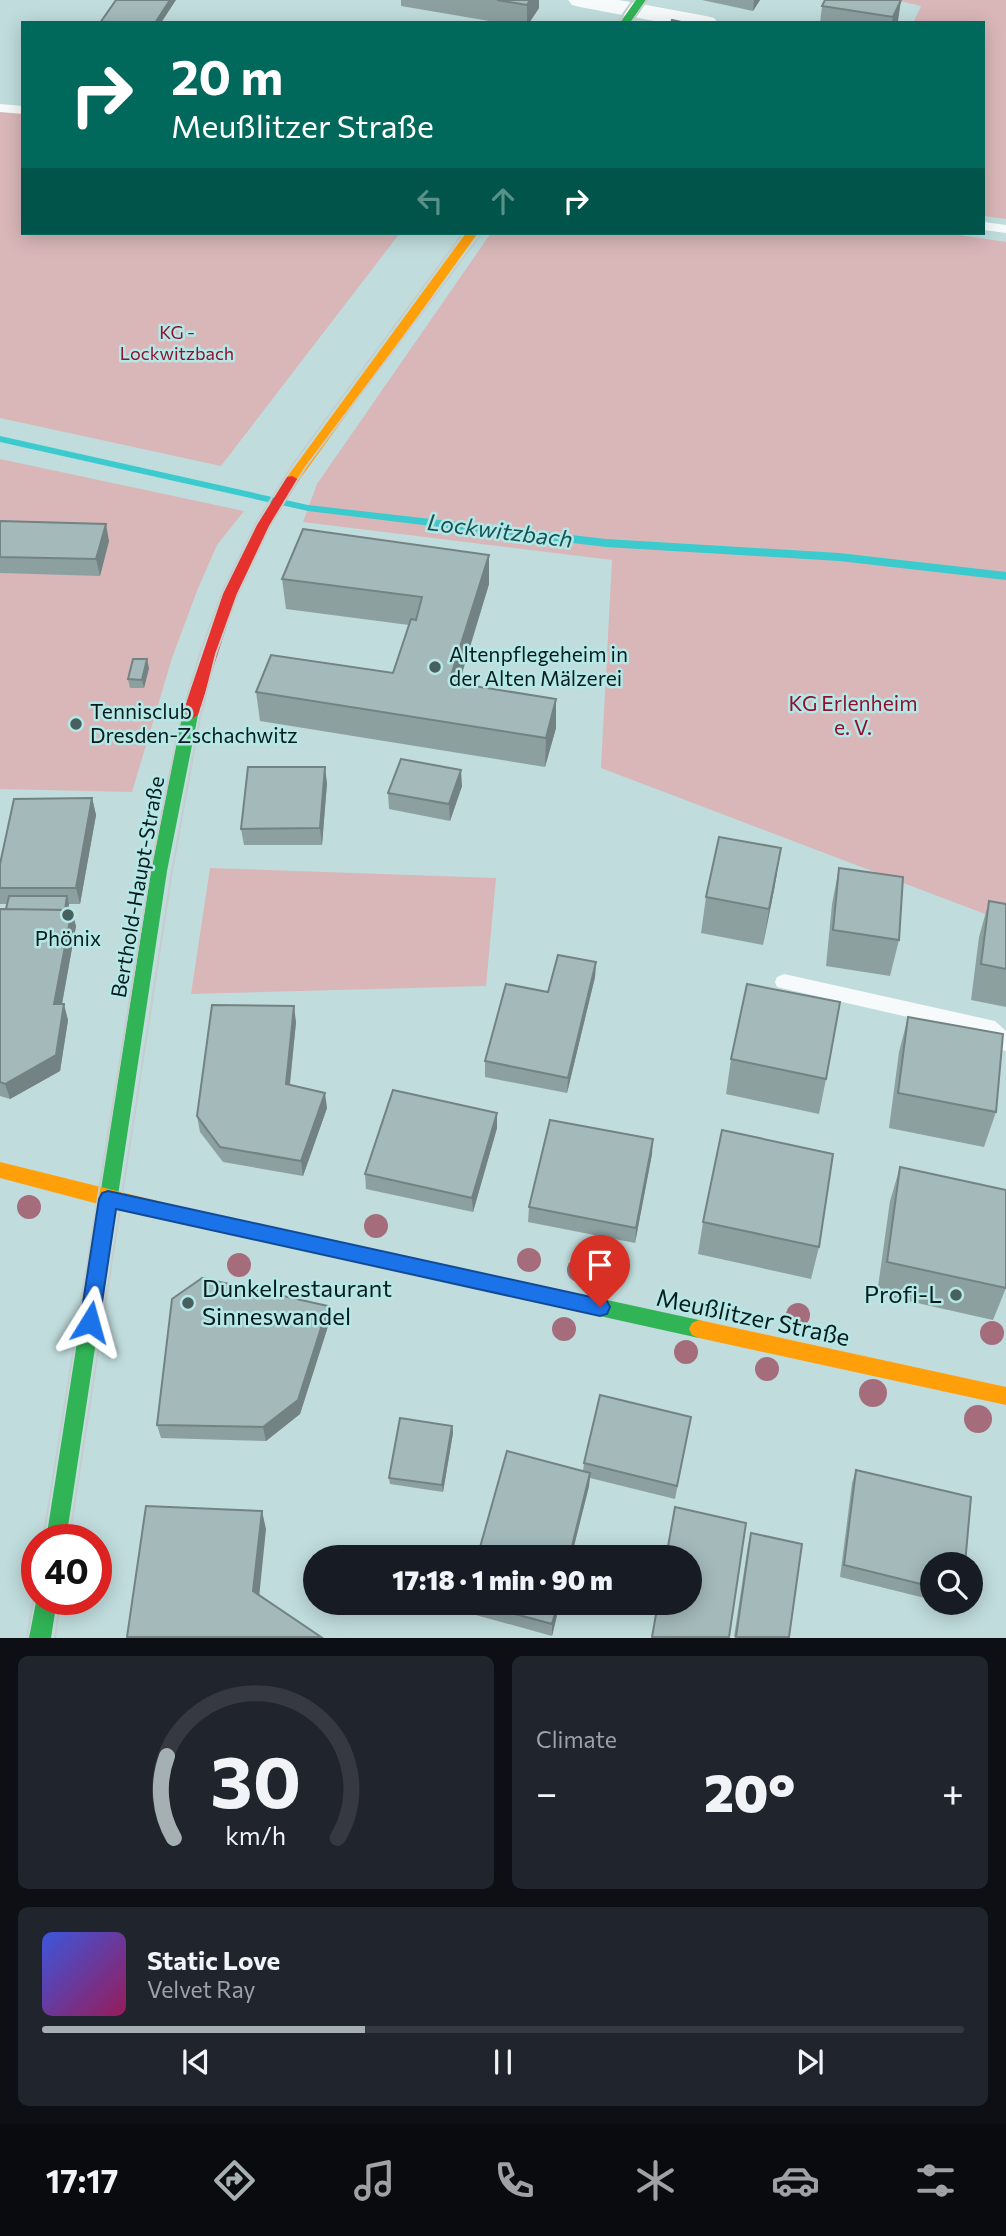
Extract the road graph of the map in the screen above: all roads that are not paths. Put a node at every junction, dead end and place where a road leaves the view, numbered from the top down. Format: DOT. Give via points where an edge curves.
graph roads {
  1 [pos="579,0"];
  2 [pos="633,11"];
  3 [pos="694,21"];
  4 [pos="0,108"];
  5 [pos="21,110"];
  6 [pos="985,226"];
  7 [pos="1006,229"];
  8 [pos="471,235"];
  9 [pos="784,982"];
  10 [pos="1006,1043"];
  11 [pos="0,1170"];
  12 [pos="108,1199"];
  13 [pos="1006,1396"];
  14 [pos="58,1524"];
  15 [pos="44,1615"];
  16 [pos="40,1637"];
  1 -- 2 [label="street"];
  2 -- 3 [label="street"];
  4 -- 5 [label="lane"];
  6 -- 7 [label="lane"];
  8 -- 12 [label="street, Berthold-Haupt-Straße" via="300,466 230,594 189,718 159,871"];
  9 -- 10 [label="lane" via="988,1027"];
  11 -- 12 [label="street, Meußlitzer Straße"];
  12 -- 13 [label="street, Meußlitzer Straße"];
  12 -- 14 [label="street, Berthold-Haupt-Straße"];
  15 -- 16 [label="street"];
}
